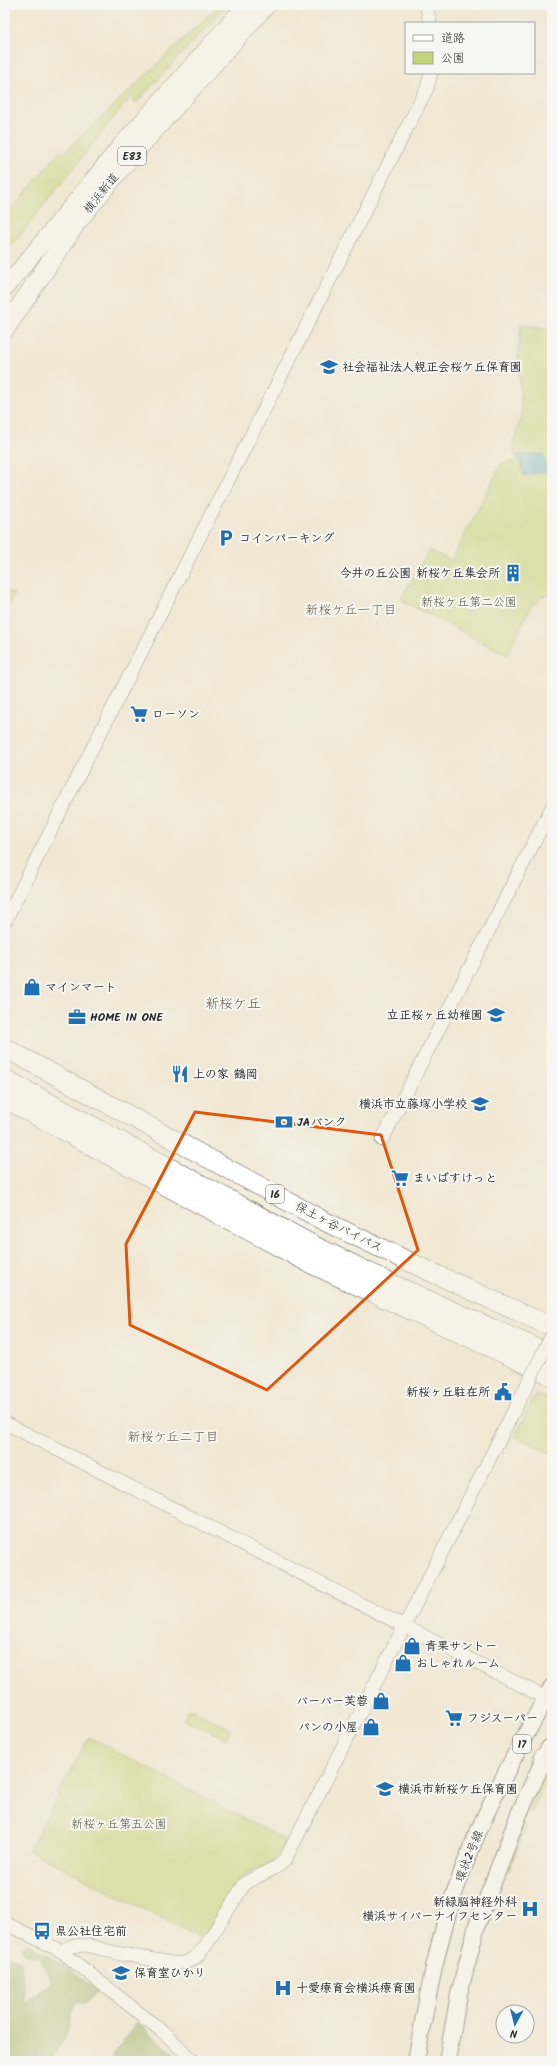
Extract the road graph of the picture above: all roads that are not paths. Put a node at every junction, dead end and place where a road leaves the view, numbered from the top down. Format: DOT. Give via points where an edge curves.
graph roads {
  1 [pos="246,5"];
  2 [pos="267,5"];
  3 [pos="426,5"];
  4 [pos="430,22"];
  5 [pos="431,74"];
  6 [pos="73,228"];
  7 [pos="5,288"];
  8 [pos="5,315"];
  9 [pos="5,329"];
  10 [pos="552,807"];
  11 [pos="5,921"];
  12 [pos="5,1048"];
  13 [pos="5,1079"];
  14 [pos="5,1099"];
  15 [pos="382,1140"];
  16 [pos="552,1327"];
  17 [pos="552,1335"];
  18 [pos="552,1355"];
  19 [pos="552,1376"];
  20 [pos="5,1423"];
  21 [pos="403,1626"];
  22 [pos="549,1693"];
  23 [pos="549,1751"];
  24 [pos="5,1923"];
  25 [pos="61,1951"];
  26 [pos="194,2061"];
  27 [pos="416,2061"];
  28 [pos="447,2061"];
  1 -- 7 [label="highway, 横浜新道 / E83" via="119,148"];
  2 -- 6 [label="highway, 横浜新道 / E83" via="133,155"];
  3 -- 4 [label="street"];
  5 -- 11 [label="street" via="423,96"];
  6 -- 8 [label="highway, 横浜新道 / E83"];
  6 -- 9 [label="highway"];
  10 -- 15 [label="street"];
  12 -- 16 [label="highway, 保土ヶ谷バイパス / 16" via="324,1221 433,1274"];
  13 -- 18 [label="highway, 16" via="315,1246 405,1290"];
  14 -- 19 [label="highway" via="307,1262"];
  17 -- 21 [label="street, bridge"];
  20 -- 21 [label="street"];
  21 -- 22 [label="street"];
  21 -- 25 [label="street" via="285,1860 245,1883 196,1957 185,1963 172,1963 79,1944"];
  22 -- 27 [label="main road, 環状2号線 / 17" via="492,1801 458,1883 430,1984"];
  23 -- 28 [label="main road, 17" via="498,1865 477,1925 459,1994"];
  24 -- 25 [label="street"];
  25 -- 26 [label="street" via="163,2032"];
}
